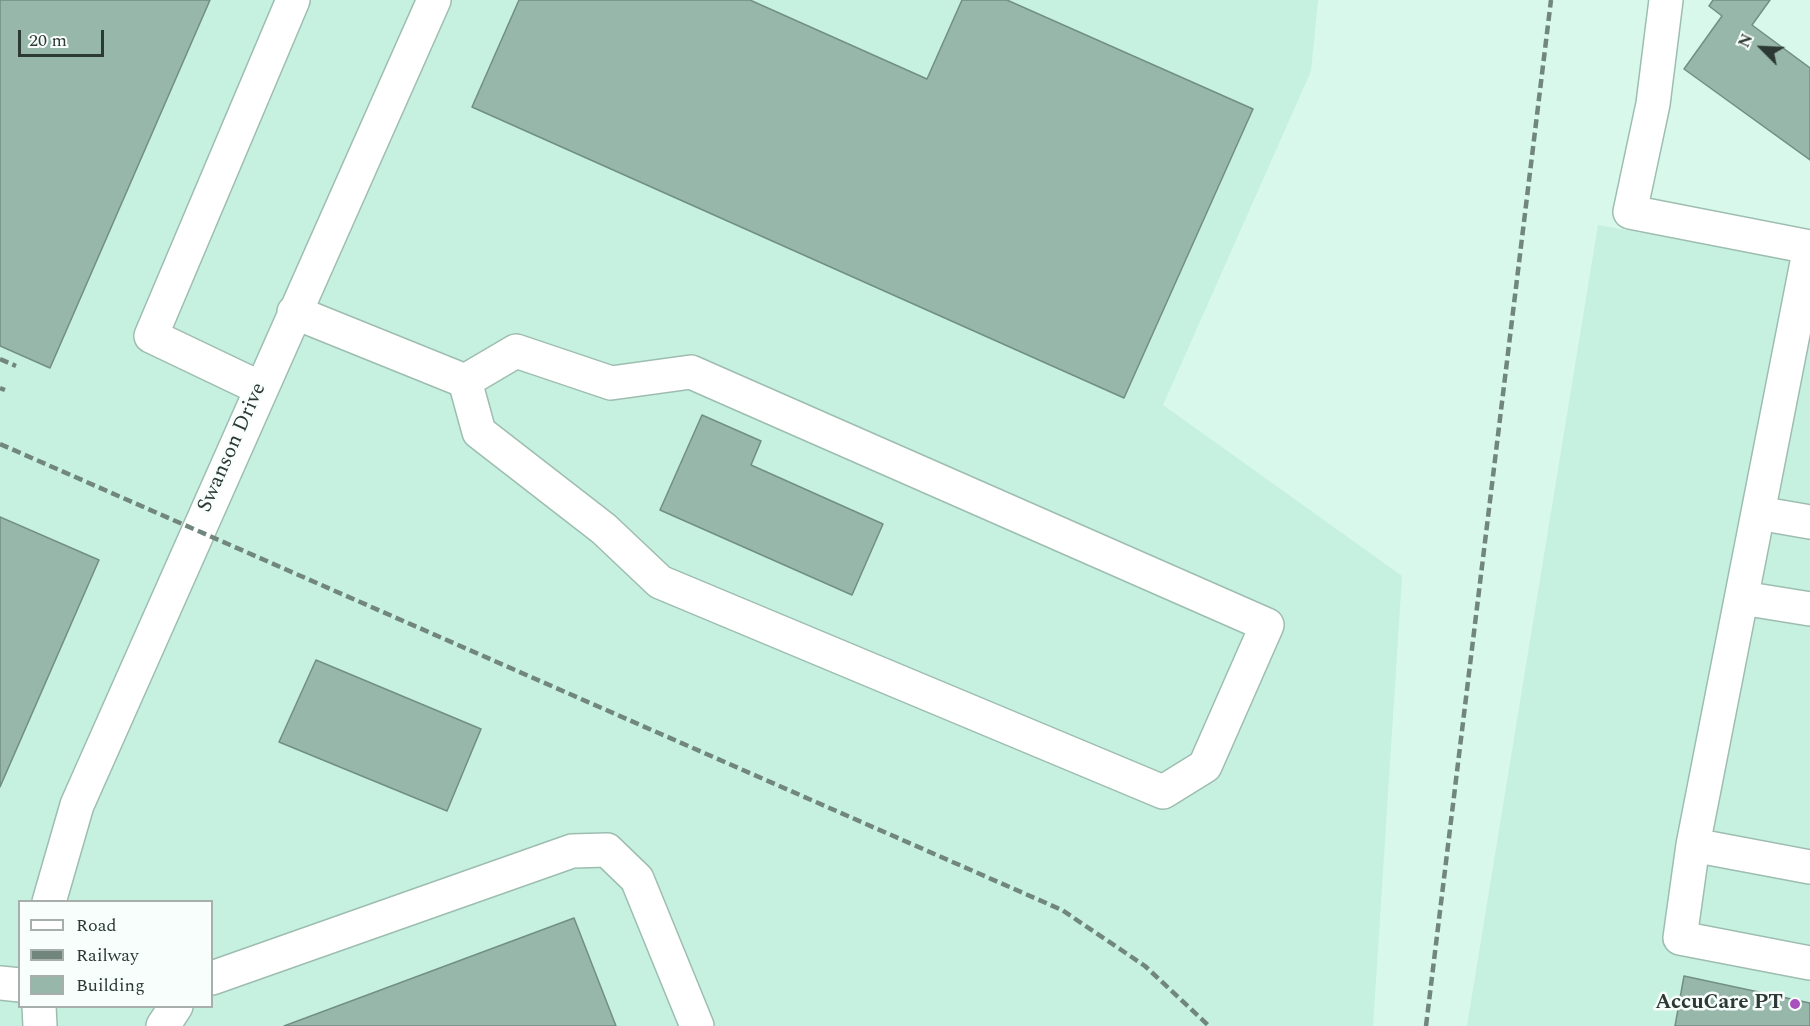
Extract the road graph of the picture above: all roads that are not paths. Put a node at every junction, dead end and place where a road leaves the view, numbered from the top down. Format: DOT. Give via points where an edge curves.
graph roads {
  1 [pos="293,0"];
  2 [pos="434,0"];
  3 [pos="1666,0"];
  4 [pos="1810,247"];
  5 [pos="294,312"];
  6 [pos="465,381"];
  7 [pos="260,388"];
  8 [pos="1758,513"];
  9 [pos="1810,522"];
  10 [pos="1742,598"];
  11 [pos="1810,609"];
  12 [pos="1693,845"];
  13 [pos="1810,867"];
  14 [pos="50,900"];
  15 [pos="1810,963"];
  16 [pos="213,978"];
  17 [pos="0,983"];
  18 [pos="18,985"];
  19 [pos="39,1008"];
  20 [pos="175,1008"];
  21 [pos="40,1026"];
  22 [pos="163,1026"];
  23 [pos="697,1026"];
  1 -- 7 [label="street" via="151,336"];
  2 -- 5 [label="street, Swanson Drive"];
  3 -- 4 [label="street" via="1653,104 1630,212"];
  4 -- 8 [label="street"];
  5 -- 6 [label="street"];
  5 -- 7 [label="street, Swanson Drive"];
  6 -- 6 [label="street" via="479,432 604,529 660,582 1163,792 1205,766 1267,626 691,372 611,383 516,351"];
  7 -- 14 [label="street, Swanson Drive" via="76,805"];
  8 -- 9 [label="street"];
  8 -- 10 [label="street"];
  10 -- 11 [label="street"];
  10 -- 12 [label="street"];
  12 -- 13 [label="street"];
  12 -- 15 [label="street" via="1680,938"];
  16 -- 23 [label="street" via="572,851 607,850 637,879"];
  17 -- 18 [label="street"];
  19 -- 21 [label="street"];
  20 -- 22 [label="street"];
}
